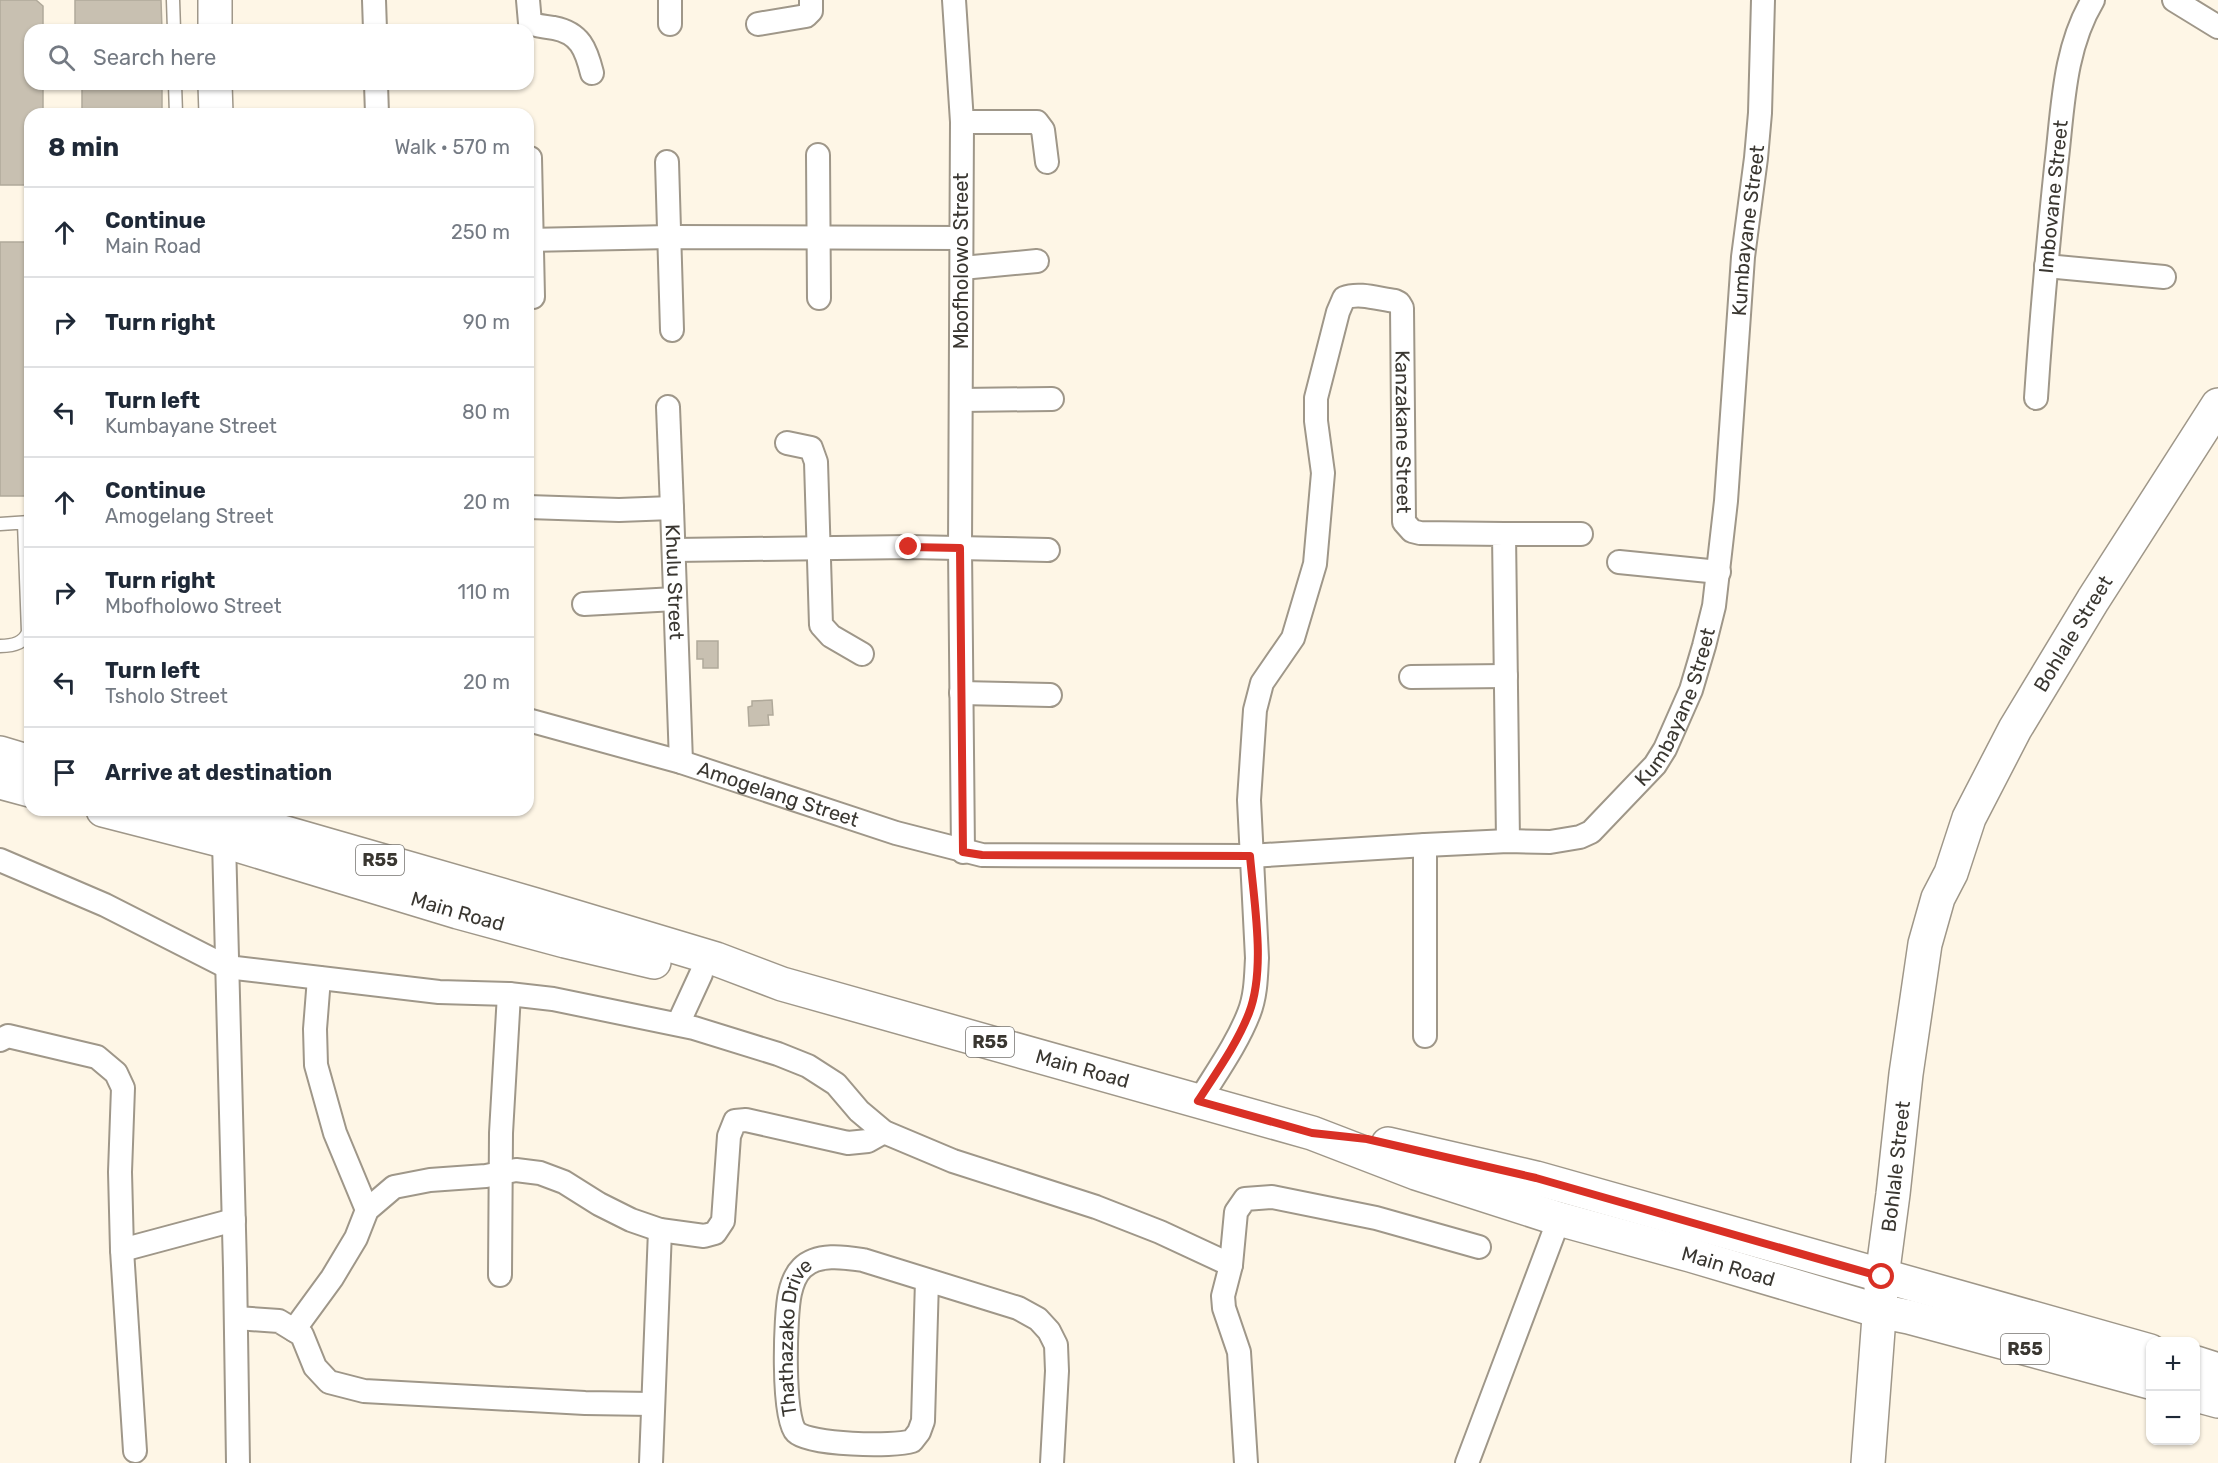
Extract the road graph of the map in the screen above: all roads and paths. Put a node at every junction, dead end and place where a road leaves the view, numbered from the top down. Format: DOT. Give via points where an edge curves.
graph roads {
  1 [pos="172,0"];
  2 [pos="215,0"];
  3 [pos="374,0"];
  4 [pos="528,0"];
  5 [pos="670,0"];
  6 [pos="811,0"];
  7 [pos="954,0"];
  8 [pos="1764,0"];
  9 [pos="2093,0"];
  10 [pos="2174,0"];
  11 [pos="174,24"];
  12 [pos="215,24"];
  13 [pos="375,24"];
  14 [pos="670,24"];
  15 [pos="758,24"];
  16 [pos="2218,27"];
  17 [pos="592,73"];
  18 [pos="175,90"];
  19 [pos="215,90"];
  20 [pos="376,90"];
  21 [pos="176,108"];
  22 [pos="216,108"];
  23 [pos="377,108"];
  24 [pos="962,122"];
  25 [pos="818,155"];
  26 [pos="667,162"];
  27 [pos="1047,162"];
  28 [pos="670,237"];
  29 [pos="819,237"];
  30 [pos="961,238"];
  31 [pos="534,240"];
  32 [pos="1036,261"];
  33 [pos="2046,266"];
  34 [pos="962,268"];
  35 [pos="2164,277"];
  36 [pos="819,298"];
  37 [pos="672,330"];
  38 [pos="2036,398"];
  39 [pos="1052,399"];
  40 [pos="961,400"];
  41 [pos="2218,405"];
  42 [pos="668,407"];
  43 [pos="787,443"];
  44 [pos="534,507"];
  45 [pos="672,508"];
  46 [pos="24,522"];
  47 [pos="0,524"];
  48 [pos="1504,534"];
  49 [pos="1581,534"];
  50 [pos="818,547"];
  51 [pos="960,548"];
  52 [pos="675,550"];
  53 [pos="1048,550"];
  54 [pos="1619,562"];
  55 [pos="1719,572"];
  56 [pos="675,599"];
  57 [pos="585,604"];
  58 [pos="24,639"];
  59 [pos="0,646"];
  60 [pos="862,654"];
  61 [pos="1506,676"];
  62 [pos="1411,677"];
  63 [pos="961,693"];
  64 [pos="1050,695"];
  65 [pos="534,722"];
  66 [pos="0,753"];
  67 [pos="24,760"];
  68 [pos="681,762"];
  69 [pos="0,782"];
  70 [pos="24,788"];
  71 [pos="180,816"];
  72 [pos="219,819"];
  73 [pos="1508,841"];
  74 [pos="1425,845"];
  75 [pos="963,852"];
  76 [pos="1029,855"];
  77 [pos="1250,856"];
  78 [pos="0,860"];
  79 [pos="227,967"];
  80 [pos="701,974"];
  81 [pos="319,978"];
  82 [pos="782,984"];
  83 [pos="509,994"];
  84 [pos="678,1024"];
  85 [pos="1425,1036"];
  86 [pos="0,1040"];
  87 [pos="1198,1101"];
  88 [pos="884,1132"];
  89 [pos="1312,1133"];
  90 [pos="500,1173"];
  91 [pos="367,1210"];
  92 [pos="1559,1219"];
  93 [pos="234,1220"];
  94 [pos="660,1230"];
  95 [pos="1479,1247"];
  96 [pos="122,1250"];
  97 [pos="1231,1265"];
  98 [pos="500,1275"];
  99 [pos="1892,1279"];
  100 [pos="927,1280"];
  101 [pos="1889,1313"];
  102 [pos="236,1318"];
  103 [pos="294,1330"];
  104 [pos="2146,1350"];
  105 [pos="2200,1364"];
  106 [pos="2218,1370"];
  107 [pos="2146,1381"];
  108 [pos="2200,1396"];
  109 [pos="2218,1401"];
  110 [pos="652,1404"];
  111 [pos="135,1451"];
  112 [pos="238,1463"];
  113 [pos="651,1463"];
  114 [pos="1052,1463"];
  115 [pos="1246,1463"];
  116 [pos="1467,1463"];
  117 [pos="1868,1463"];
  118 [pos="1886,1463"];
  1 -- 11 [label="lane"];
  2 -- 12 [label="main road"];
  3 -- 13 [label="street"];
  4 -- 17 [label="street" via="528,21 578,38"];
  5 -- 14 [label="street"];
  6 -- 15 [label="street" via="811,11 806,16"];
  7 -- 24 [label="street, Mbofholowo Street"];
  8 -- 55 [label="street, Kumbayane Street" via="1760,113 1743,257"];
  9 -- 33 [label="street, Imbovane Street" via="2083,16 2070,55"];
  10 -- 16 [label="street"];
  18 -- 21 [label="lane"];
  19 -- 22 [label="main road"];
  20 -- 23 [label="street"];
  24 -- 27 [label="street" via="1037,122 1043,130"];
  24 -- 30 [label="street, Mbofholowo Street"];
  25 -- 29 [label="street"];
  26 -- 28 [label="street"];
  28 -- 29 [label="street"];
  28 -- 31 [label="street"];
  28 -- 37 [label="street"];
  29 -- 30 [label="street"];
  29 -- 36 [label="street"];
  30 -- 34 [label="street, Mbofholowo Street"];
  32 -- 34 [label="street"];
  33 -- 35 [label="street"];
  33 -- 38 [label="street, Imbovane Street"];
  34 -- 40 [label="street, Mbofholowo Street"];
  39 -- 40 [label="street"];
  40 -- 51 [label="street, Mbofholowo Street"];
  41 -- 99 [label="main road, Bohlale Street" via="2014,729 1969,818 1951,873 1938,898 1925,944 1906,1074 1893,1194"];
  42 -- 45 [label="street"];
  43 -- 50 [label="street" via="807,446 816,462"];
  44 -- 45 [label="street, Khulu Street"];
  45 -- 52 [label="street, Khulu Street"];
  46 -- 47 [label="lane"];
  48 -- 49 [label="street, Kanzakane Street"];
  48 -- 61 [label="street"];
  48 -- 77 [label="street, Kanzakane Street" via="1420,533 1404,522 1402,308 1395,301 1344,298 1316,398 1323,473 1316,564 1293,638 1262,683 1255,710"];
  50 -- 51 [label="street"];
  50 -- 52 [label="street"];
  50 -- 60 [label="street" via="821,626"];
  51 -- 53 [label="street"];
  51 -- 63 [label="street, Mbofholowo Street"];
  52 -- 56 [label="street, Khulu Street"];
  54 -- 55 [label="street"];
  55 -- 73 [label="street, Kumbayane Street" via="1691,690 1655,765 1591,832 1565,840"];
  56 -- 57 [label="street"];
  56 -- 68 [label="street, Khulu Street"];
  58 -- 59 [label="lane"];
  61 -- 62 [label="street"];
  61 -- 73 [label="street"];
  63 -- 64 [label="street"];
  63 -- 75 [label="street, Mbofholowo Street"];
  65 -- 68 [label="street, Amogelang Street"];
  66 -- 67 [label="main road"];
  68 -- 75 [label="street, Amogelang Street"];
  69 -- 70 [label="main road"];
  71 -- 72 [label="main road, Main Road / R55"];
  72 -- 79 [label="street"];
  72 -- 80 [label="main road, Main Road / R55" via="458,912"];
  72 -- 82 [label="main road, Main Road / R55" via="705,955"];
  73 -- 74 [label="street, Kumbayane Street"];
  74 -- 77 [label="street, Kumbayane Street"];
  74 -- 85 [label="street"];
  75 -- 76 [label="street, Amogelang Street"];
  76 -- 77 [label="street, Kumbayane Street"];
  77 -- 87 [label="street" via="1257,958 1250,1011"];
  78 -- 79 [label="street" via="105,905"];
  79 -- 81 [label="street"];
  79 -- 93 [label="street"];
  80 -- 82 [label="main road, Main Road / R55" via="741,983"];
  80 -- 84 [label="street"];
  81 -- 83 [label="street" via="439,992"];
  81 -- 91 [label="street" via="316,1065 335,1133"];
  82 -- 87 [label="main road, Main Road / R55"];
  83 -- 84 [label="street"];
  83 -- 90 [label="street"];
  84 -- 88 [label="street" via="808,1066 836,1084"];
  86 -- 96 [label="street" via="8,1036 97,1057 116,1073 123,1088"];
  87 -- 89 [label="main road, Main Road / R55"];
  88 -- 94 [label="street" via="868,1141 848,1143 746,1120 735,1121 729,1136 723,1221 715,1233 704,1236"];
  88 -- 97 [label="street" via="953,1161 1096,1207"];
  89 -- 92 [label="main road, Main Road / R55" via="1416,1173"];
  89 -- 99 [label="main road, Main Road / R55" via="1367,1139 1536,1178"];
  90 -- 91 [label="street" via="394,1187"];
  90 -- 94 [label="street" via="540,1173 564,1182 631,1220"];
  90 -- 98 [label="street"];
  91 -- 103 [label="street" via="356,1238 332,1278"];
  92 -- 101 [label="main road, Main Road / R55"];
  92 -- 116 [label="street"];
  93 -- 96 [label="street"];
  93 -- 102 [label="street"];
  94 -- 110 [label="street"];
  95 -- 97 [label="street" via="1376,1218 1272,1197 1245,1199 1236,1212"];
  96 -- 111 [label="street"];
  97 -- 115 [label="street" via="1223,1296 1239,1352"];
  99 -- 101 [label="main road, Bohlale Street"];
  99 -- 104 [label="main road, Main Road / R55"];
  100 -- 100 [label="street, Thathazako Drive" via="842,1257 823,1258 802,1267 794,1280 787,1318 788,1419 793,1430 816,1440 887,1445 912,1441 923,1420"];
  100 -- 114 [label="street, Thathazako Drive" via="1018,1308 1038,1319 1049,1331 1056,1345 1057,1371"];
  101 -- 107 [label="main road, Main Road / R55"];
  101 -- 117 [label="main road, Bohlale Street"];
  101 -- 118 [label="main road, Bohlale Street"];
  102 -- 103 [label="street" via="279,1321"];
  102 -- 112 [label="street"];
  103 -- 110 [label="street" via="302,1335 315,1367 329,1382 364,1391"];
  105 -- 106 [label="main road"];
  108 -- 109 [label="main road"];
  110 -- 113 [label="street"];
}
